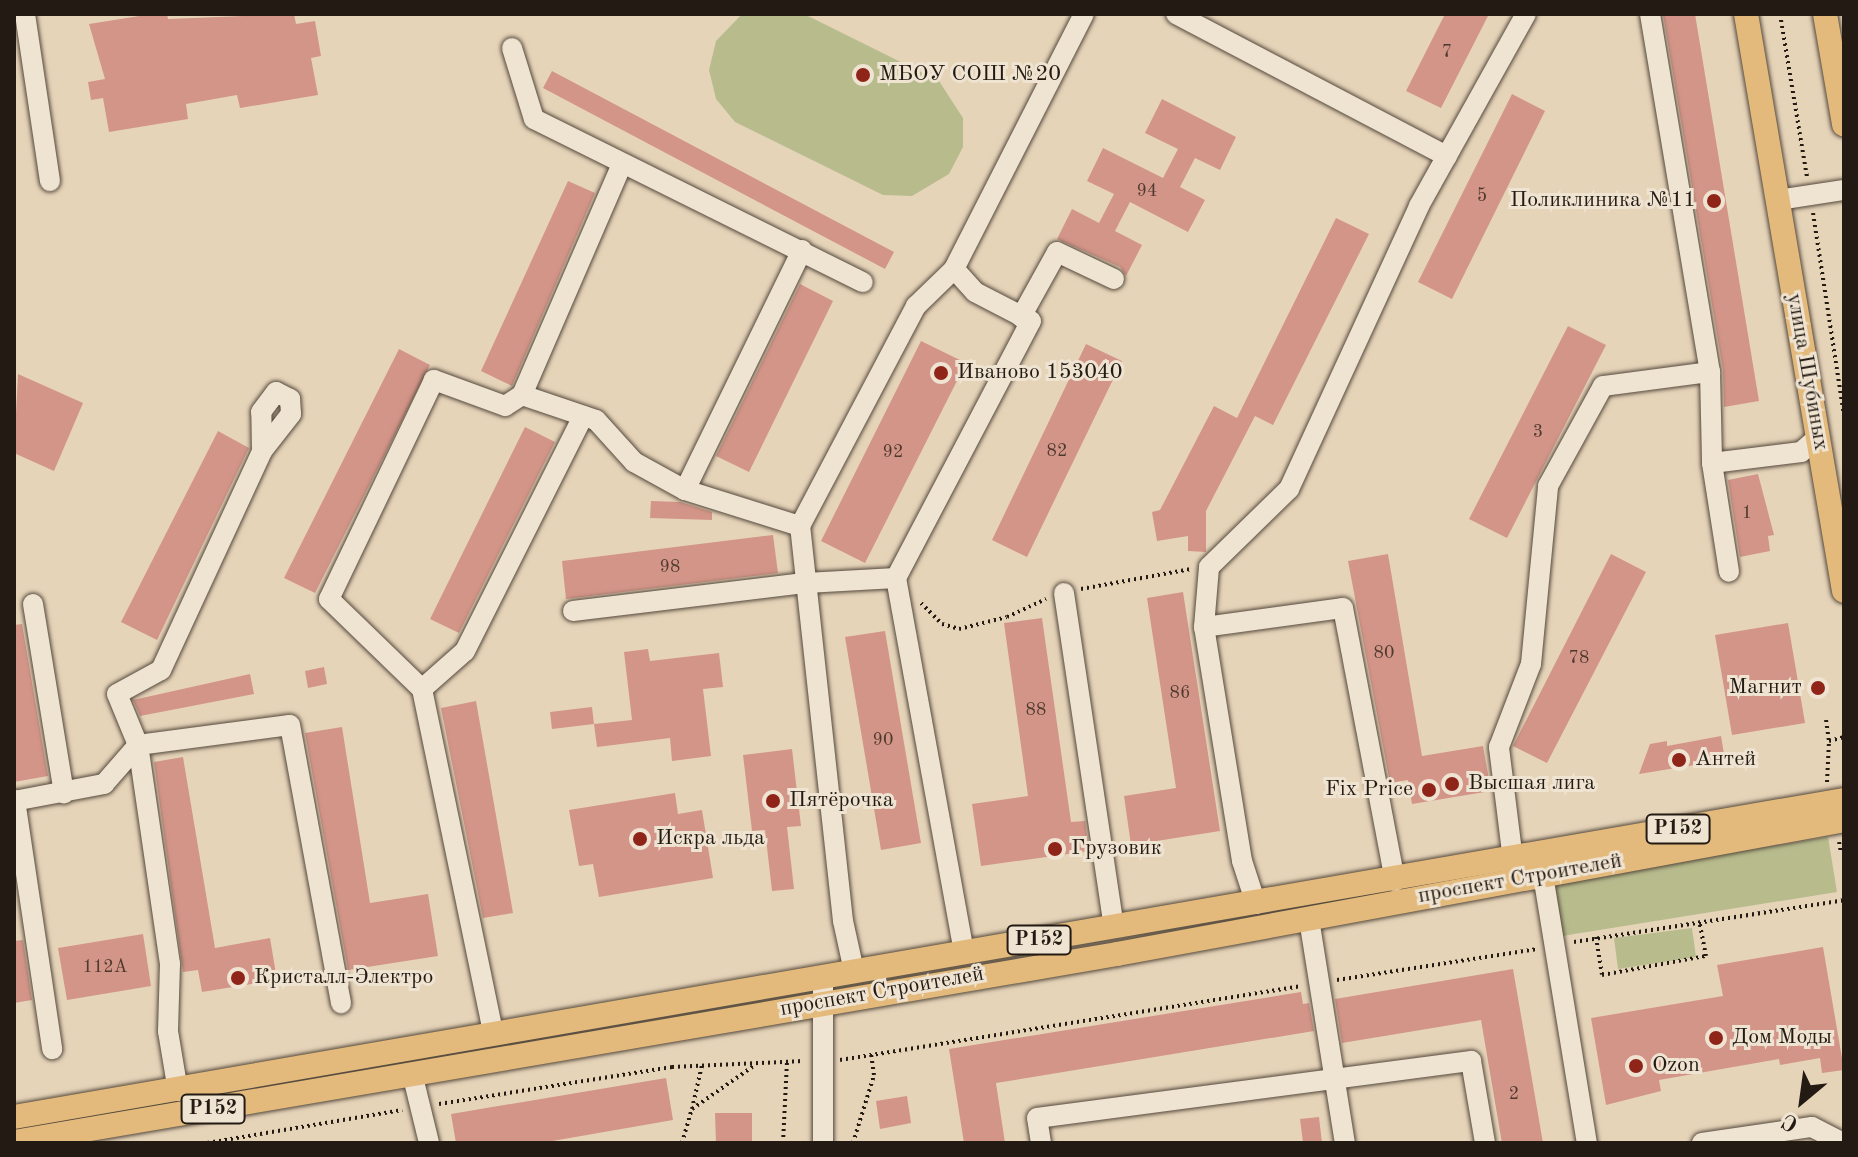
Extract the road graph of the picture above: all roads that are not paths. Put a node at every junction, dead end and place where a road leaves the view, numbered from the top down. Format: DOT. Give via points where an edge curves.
graph roads {
  1 [pos="25,14"];
  2 [pos="1084,14"];
  3 [pos="1176,14"];
  4 [pos="1526,14"];
  5 [pos="1650,14"];
  6 [pos="1746,14"];
  7 [pos="1825,14"];
  8 [pos="512,48"];
  9 [pos="1844,124"];
  10 [pos="1447,156"];
  11 [pos="622,164"];
  12 [pos="50,181"];
  13 [pos="1844,190"];
  14 [pos="1778,200"];
  15 [pos="802,250"];
  16 [pos="954,269"];
  17 [pos="1114,279"];
  18 [pos="863,282"];
  19 [pos="1021,317"];
  20 [pos="1710,372"];
  21 [pos="522,395"];
  22 [pos="583,416"];
  23 [pos="1818,437"];
  24 [pos="262,451"];
  25 [pos="1712,463"];
  26 [pos="685,490"];
  27 [pos="800,526"];
  28 [pos="1729,572"];
  29 [pos="896,578"];
  30 [pos="806,583"];
  31 [pos="1844,591"];
  32 [pos="1064,593"];
  33 [pos="33,604"];
  34 [pos="573,611"];
  35 [pos="1204,627"];
  36 [pos="422,689"];
  37 [pos="138,745"];
  38 [pos="64,793"];
  39 [pos="14,800"];
  40 [pos="1844,800"];
  41 [pos="1844,820"];
  42 [pos="1513,860"];
  43 [pos="1543,875"];
  44 [pos="1395,881"];
  45 [pos="1308,907"];
  46 [pos="1257,916"];
  47 [pos="1114,927"];
  48 [pos="964,953"];
  49 [pos="854,971"];
  50 [pos="823,977"];
  51 [pos="341,1003"];
  52 [pos="824,1003"];
  53 [pos="493,1033"];
  54 [pos="52,1049"];
  55 [pos="412,1073"];
  56 [pos="1334,1081"];
  57 [pos="178,1091"];
  58 [pos="14,1117"];
  59 [pos="14,1142"];
  60 [pos="429,1143"];
  61 [pos="823,1143"];
  62 [pos="1041,1143"];
  63 [pos="1345,1143"];
  64 [pos="1485,1143"];
  65 [pos="1587,1143"];
  66 [pos="1702,1143"];
  67 [pos="1844,1143"];
  1 -- 12 [label="street"];
  2 -- 16 [label="street"];
  3 -- 10 [label="street"];
  4 -- 10 [label="street"];
  5 -- 20 [label="street"];
  6 -- 14 [label="main road, улица Шубиных"];
  7 -- 9 [label="main road"];
  8 -- 11 [label="street" via="534,119"];
  10 -- 35 [label="street" via="1289,489 1209,567"];
  11 -- 15 [label="street"];
  11 -- 21 [label="street"];
  13 -- 14 [label="street"];
  14 -- 23 [label="main road, улица Шубиных"];
  15 -- 18 [label="street"];
  15 -- 26 [label="street"];
  16 -- 19 [label="street" via="975,292"];
  16 -- 27 [label="street" via="916,306"];
  17 -- 19 [label="street" via="1057,252"];
  19 -- 29 [label="street" via="1031,321"];
  20 -- 25 [label="street"];
  20 -- 42 [label="street" via="1603,386 1548,486 1531,664 1499,747"];
  21 -- 22 [label="street"];
  21 -- 36 [label="street" via="505,406 434,380 329,599"];
  22 -- 26 [label="street" via="596,420 634,462"];
  22 -- 36 [label="street" via="465,651"];
  23 -- 25 [label="street" via="1801,452"];
  23 -- 31 [label="main road, улица Шубиных"];
  24 -- 37 [label="street" via="161,670 117,694"];
  25 -- 28 [label="street"];
  26 -- 27 [label="street"];
  27 -- 30 [label="street"];
  29 -- 30 [label="street"];
  29 -- 48 [label="street"];
  30 -- 34 [label="street"];
  30 -- 49 [label="street" via="843,921"];
  32 -- 47 [label="street"];
  33 -- 38 [label="street"];
  35 -- 44 [label="street" via="1343,608"];
  35 -- 46 [label="street" via="1242,861"];
  36 -- 53 [label="street"];
  37 -- 38 [label="street" via="104,784"];
  37 -- 51 [label="street" via="290,725"];
  37 -- 57 [label="street" via="170,964 168,1031"];
  38 -- 39 [label="street"];
  39 -- 54 [label="street"];
  40 -- 42 [label="main road, проспект Строителей / Р152"];
  41 -- 43 [label="main road, проспект Строителей / Р152"];
  42 -- 44 [label="main road, проспект Строителей / Р152"];
  43 -- 45 [label="main road, проспект Строителей / Р152"];
  43 -- 65 [label="street"];
  44 -- 45 [label="main road, проспект Строителей / Р152"];
  45 -- 46 [label="main road, проспект Строителей / Р152"];
  45 -- 56 [label="street"];
  46 -- 47 [label="main road, проспект Строителей / Р152"];
  46 -- 52 [label="main road, проспект Строителей / Р152"];
  47 -- 48 [label="main road, проспект Строителей / Р152"];
  48 -- 49 [label="main road, проспект Строителей / Р152"];
  49 -- 50 [label="main road, проспект Строителей / Р152"];
  50 -- 52 [label="street"];
  50 -- 53 [label="main road, проспект Строителей / Р152"];
  52 -- 55 [label="main road, проспект Строителей / Р152"];
  52 -- 61 [label="street"];
  53 -- 57 [label="main road, проспект Строителей / Р152"];
  55 -- 59 [label="main road, проспект Строителей / Р152"];
  55 -- 60 [label="street"];
  56 -- 62 [label="street" via="1037,1118"];
  56 -- 63 [label="street"];
  56 -- 64 [label="street" via="1471,1061"];
  57 -- 58 [label="main road, проспект Строителей / Р152"];
  66 -- 67 [label="street" via="1812,1127"];
}
